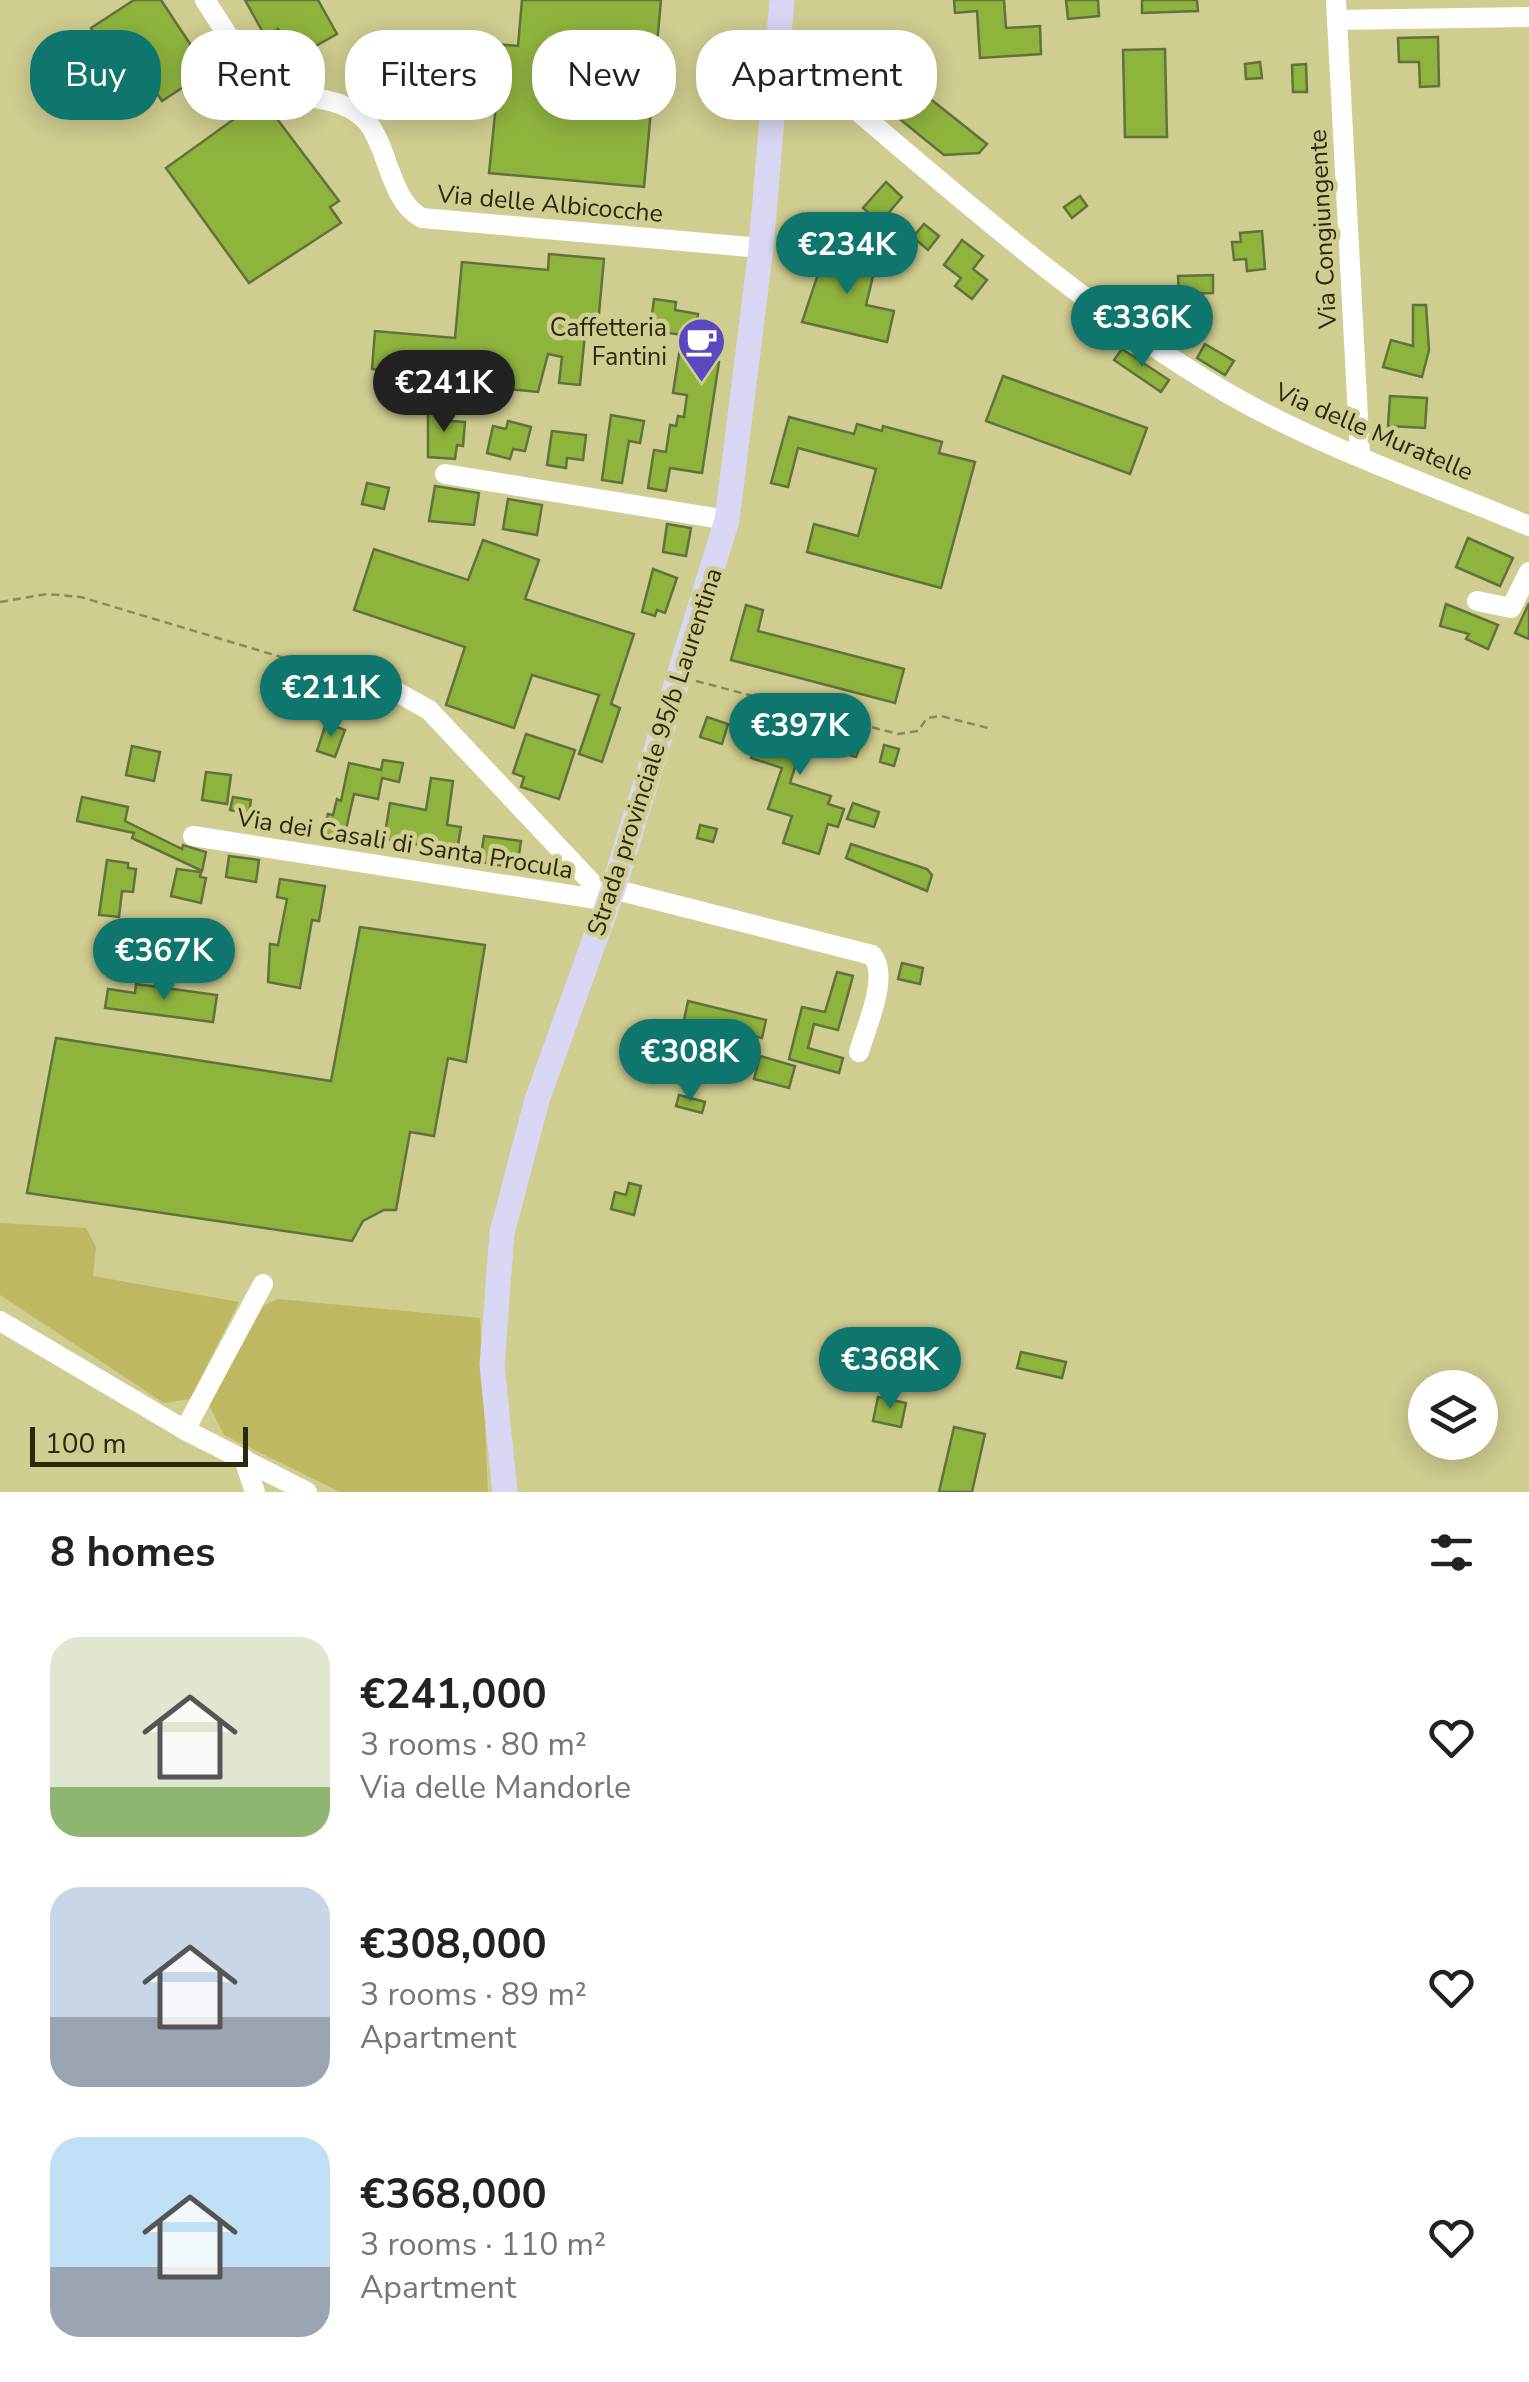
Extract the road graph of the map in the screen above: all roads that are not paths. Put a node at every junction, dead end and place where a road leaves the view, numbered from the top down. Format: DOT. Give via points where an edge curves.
graph roads {
  1 [pos="205,0"];
  2 [pos="782,0"];
  3 [pos="1337,10"];
  4 [pos="1529,17"];
  5 [pos="779,30"];
  6 [pos="772,120"];
  7 [pos="870,120"];
  8 [pos="762,248"];
  9 [pos="1360,455"];
  10 [pos="445,474"];
  11 [pos="727,520"];
  12 [pos="1529,526"];
  13 [pos="1529,572"];
  14 [pos="1477,601"];
  15 [pos="326,670"];
  16 [pos="193,836"];
  17 [pos="611,895"];
  18 [pos="859,1052"];
  19 [pos="263,1284"];
  20 [pos="0,1320"];
  21 [pos="185,1430"];
  22 [pos="244,1459"];
  23 [pos="255,1492"];
  24 [pos="307,1492"];
  25 [pos="504,1492"];
  1 -- 8 [label="street, Via delle Albicocche" via="258,82 363,118 406,204 422,218"];
  2 -- 5 [label="main road, Strada provinciale 95/b Laurentina"];
  3 -- 4 [label="street"];
  3 -- 9 [label="street, Via Congiungente"];
  6 -- 8 [label="main road, Strada provinciale 95/b Laurentina"];
  7 -- 9 [label="street, Via delle Muratelle" via="1166,354 1245,402"];
  8 -- 11 [label="main road, Strada provinciale 95/b Laurentina"];
  9 -- 12 [label="street, Via delle Muratelle"];
  10 -- 11 [label="street"];
  11 -- 17 [label="main road, Strada provinciale 95/b Laurentina"];
  13 -- 14 [label="street" via="1510,608"];
  15 -- 17 [label="street" via="395,691 429,710"];
  16 -- 17 [label="street, Via dei Casali di Santa Procula"];
  17 -- 18 [label="street, Via dei Casali di Santa Procula" via="872,955 879,978"];
  17 -- 25 [label="main road, Strada provinciale 95/b Laurentina" via="538,1100 502,1234 492,1366"];
  19 -- 21 [label="street"];
  20 -- 21 [label="street"];
  21 -- 22 [label="street"];
  22 -- 23 [label="street"];
  22 -- 24 [label="street"];
}
